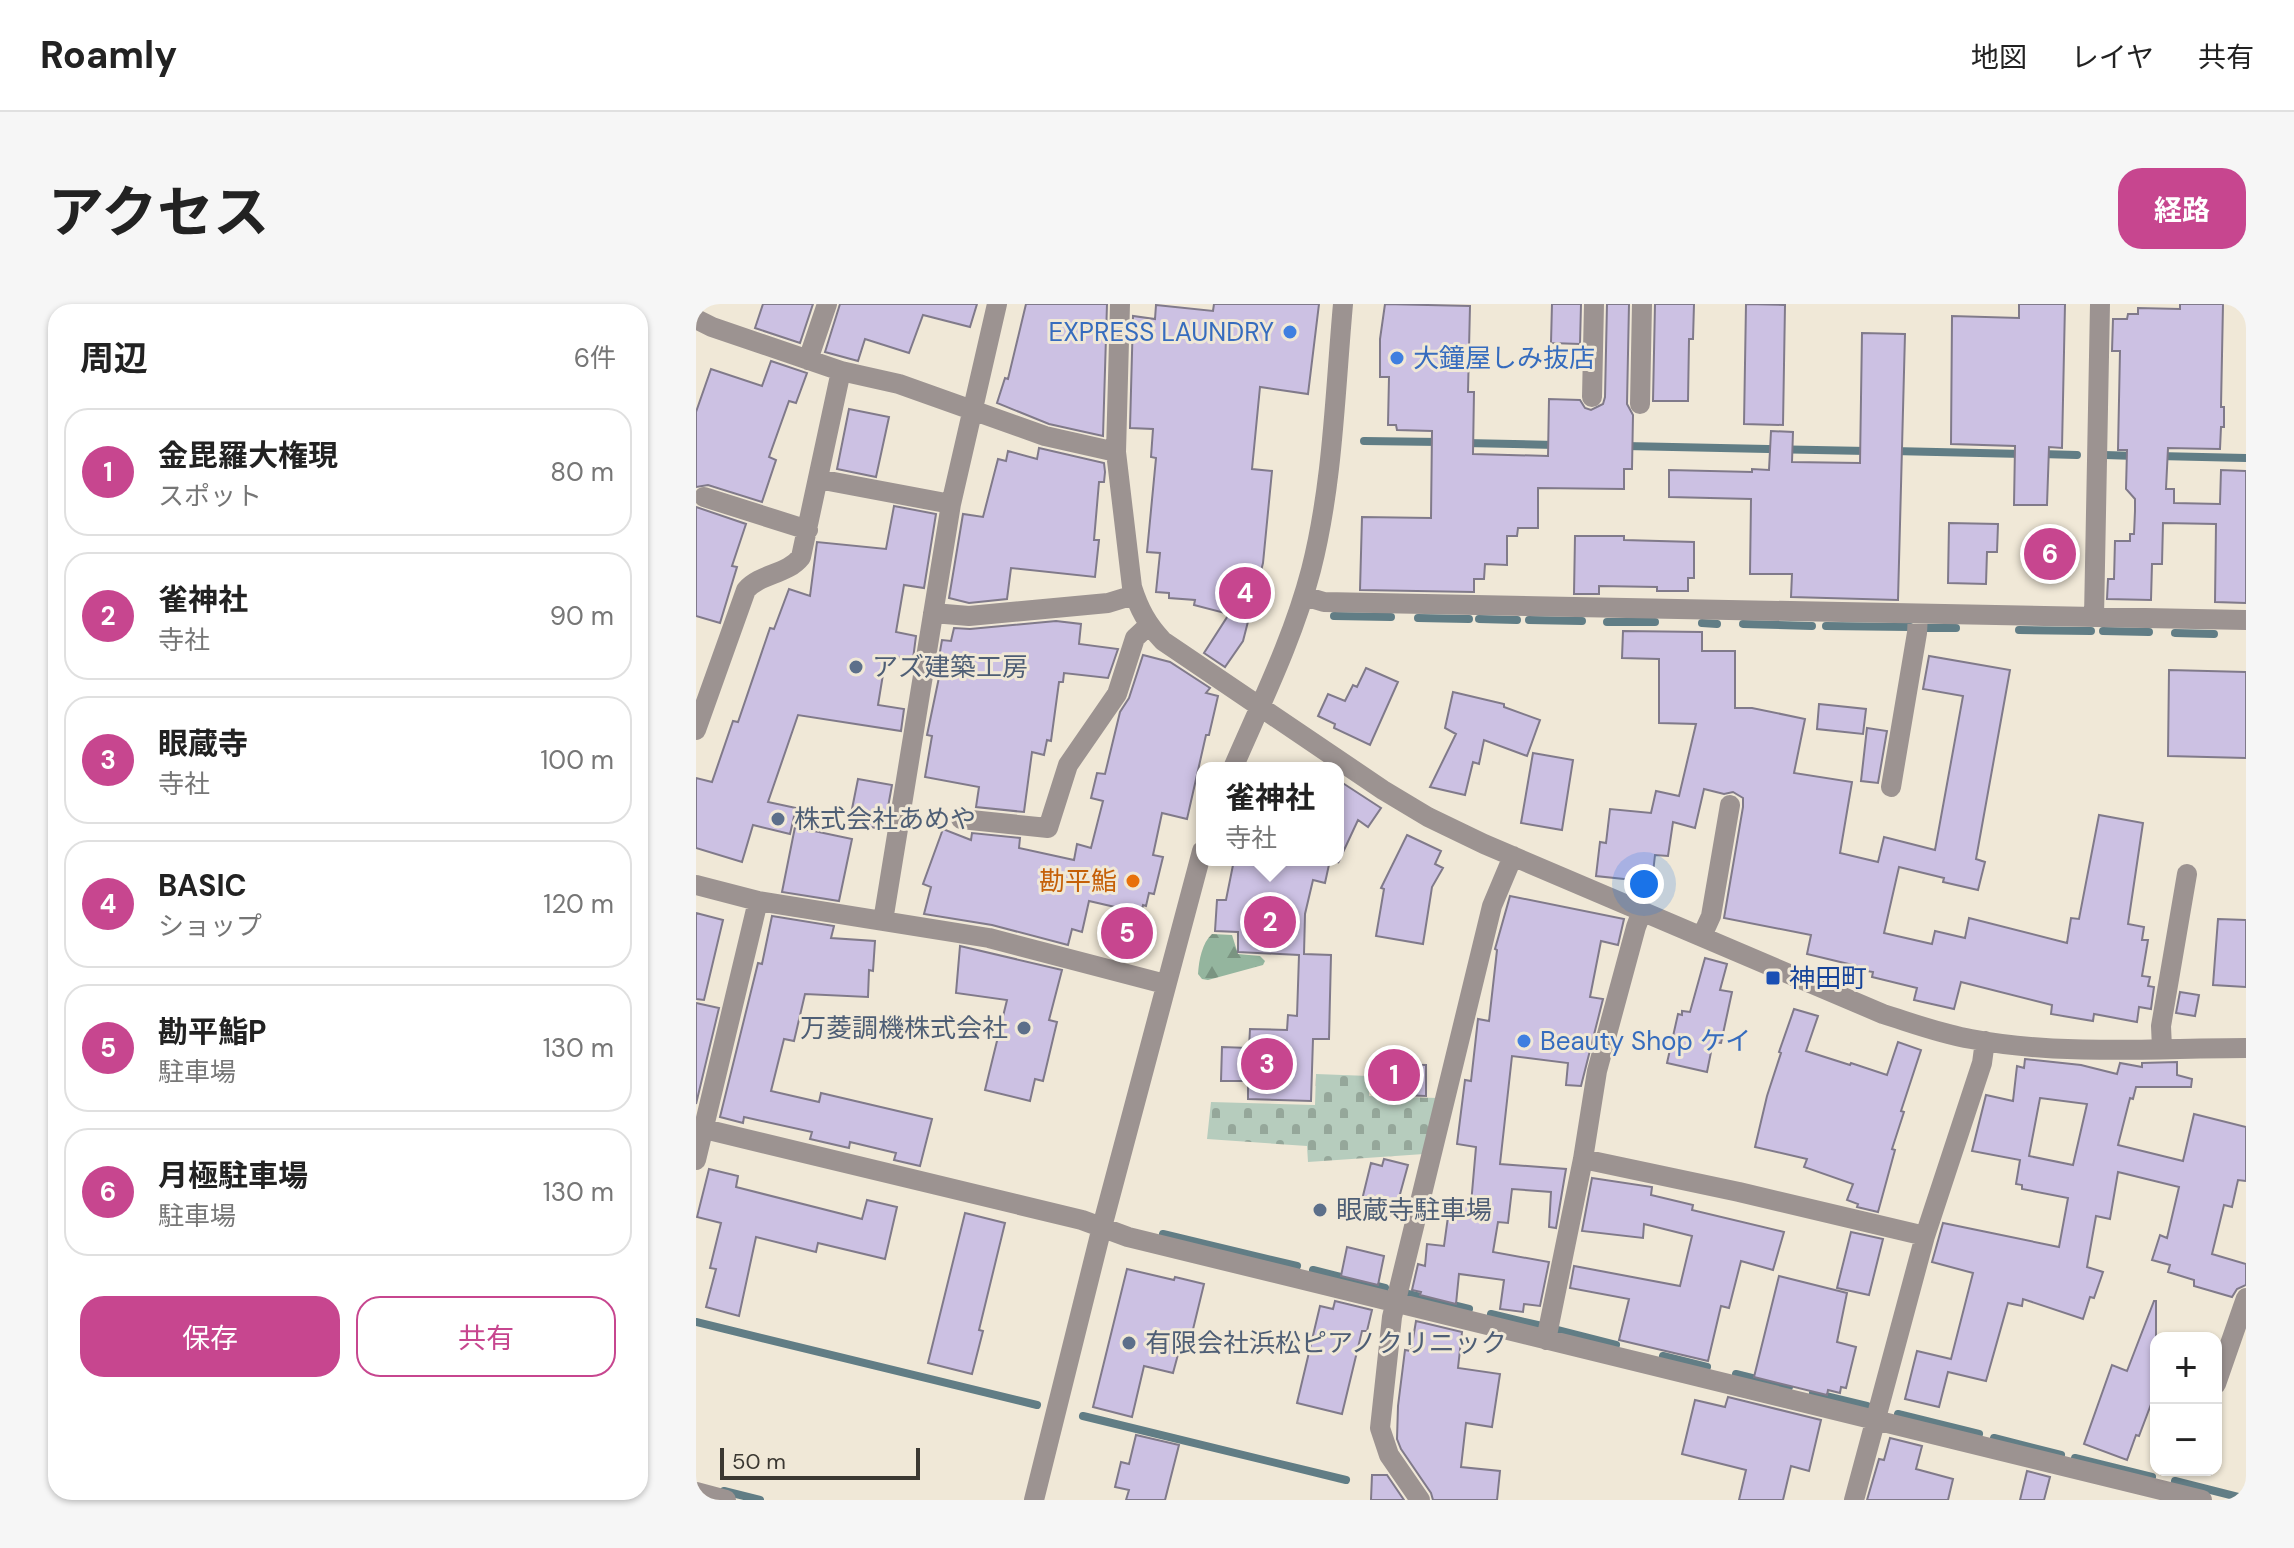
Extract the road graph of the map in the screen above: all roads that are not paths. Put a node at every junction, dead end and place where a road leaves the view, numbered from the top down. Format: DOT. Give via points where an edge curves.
graph roads {
  1 [pos="827,304"];
  2 [pos="997,304"];
  3 [pos="1120,304"];
  4 [pos="1343,304"];
  5 [pos="1594,304"];
  6 [pos="1642,304"];
  7 [pos="2100,304"];
  8 [pos="696,319"];
  9 [pos="808,360"];
  10 [pos="841,371"];
  11 [pos="1592,397"];
  12 [pos="1640,404"];
  13 [pos="972,410"];
  14 [pos="1116,452"];
  15 [pos="818,479"];
  16 [pos="704,497"];
  17 [pos="951,504"];
  18 [pos="808,530"];
  19 [pos="1134,595"];
  20 [pos="1304,596"];
  21 [pos="933,613"];
  22 [pos="1918,614"];
  23 [pos="2094,617"];
  24 [pos="2246,620"];
  25 [pos="1149,625"];
  26 [pos="704,681"];
  27 [pos="1260,706"];
  28 [pos="696,730"];
  29 [pos="1236,762"];
  30 [pos="1343,762"];
  31 [pos="1344,763"];
  32 [pos="1891,787"];
  33 [pos="1730,805"];
  34 [pos="961,819"];
  35 [pos="1513,856"];
  36 [pos="1198,866"];
  37 [pos="2187,874"];
  38 [pos="696,885"];
  39 [pos="758,901"];
  40 [pos="1642,911"];
  41 [pos="883,921"];
  42 [pos="1702,936"];
  43 [pos="1165,984"];
  44 [pos="1985,1041"];
  45 [pos="2162,1048"];
  46 [pos="2246,1048"];
  47 [pos="700,1128"];
  48 [pos="1583,1159"];
  49 [pos="696,1160"];
  50 [pos="1102,1227"];
  51 [pos="1925,1236"];
  52 [pos="2246,1298"];
  53 [pos="1394,1303"];
  54 [pos="1546,1340"];
  55 [pos="2222,1367"];
  56 [pos="1876,1420"];
  57 [pos="2164,1480"];
  58 [pos="696,1492"];
  59 [pos="726,1500"];
  60 [pos="1034,1500"];
  61 [pos="1420,1500"];
  62 [pos="1854,1500"];
  63 [pos="2202,1500"];
  1 -- 9 [label="street"];
  2 -- 13 [label="street"];
  3 -- 14 [label="street"];
  4 -- 20 [label="street" via="1323,510"];
  5 -- 11 [label="street"];
  6 -- 12 [label="street"];
  7 -- 23 [label="street"];
  8 -- 9 [label="street"];
  9 -- 10 [label="street"];
  10 -- 13 [label="street" via="899,384"];
  10 -- 15 [label="street"];
  13 -- 14 [label="street" via="1045,436"];
  13 -- 17 [label="street"];
  14 -- 19 [label="street"];
  15 -- 17 [label="street"];
  15 -- 18 [label="street"];
  16 -- 18 [label="street"];
  17 -- 21 [label="street"];
  18 -- 26 [label="street" via="795,564 746,590"];
  19 -- 21 [label="street" via="1108,603 969,616"];
  19 -- 25 [label="street"];
  20 -- 22 [label="street" via="1338,602"];
  20 -- 27 [label="street"];
  21 -- 41 [label="street"];
  22 -- 23 [label="street"];
  22 -- 32 [label="street"];
  23 -- 24 [label="street"];
  25 -- 27 [label="street" via="1163,641"];
  25 -- 34 [label="street" via="1135,638 1117,694 1068,765 1048,828"];
  26 -- 28 [label="street"];
  27 -- 29 [label="street"];
  27 -- 30 [label="street"];
  31 -- 35 [label="street" via="1405,804"];
  33 -- 42 [label="street" via="1711,916"];
  35 -- 40 [label="street"];
  35 -- 53 [label="street" via="1492,906"];
  36 -- 43 [label="street"];
  37 -- 45 [label="street" via="2161,1026"];
  38 -- 39 [label="street"];
  39 -- 41 [label="street"];
  39 -- 47 [label="street"];
  40 -- 42 [label="street"];
  40 -- 48 [label="street" via="1597,1071"];
  41 -- 43 [label="street" via="989,938"];
  42 -- 44 [label="street" via="1883,1014"];
  43 -- 50 [label="street"];
  44 -- 45 [label="street" via="2060,1048"];
  44 -- 51 [label="street"];
  45 -- 46 [label="street"];
  47 -- 49 [label="street"];
  47 -- 50 [label="street"];
  48 -- 51 [label="street"];
  48 -- 54 [label="street"];
  50 -- 53 [label="street"];
  50 -- 60 [label="street"];
  51 -- 56 [label="street"];
  52 -- 55 [label="street"];
  53 -- 54 [label="street"];
  53 -- 61 [label="street" via="1380,1428 1389,1455"];
  54 -- 56 [label="street"];
  56 -- 57 [label="street"];
  56 -- 62 [label="street"];
  57 -- 63 [label="street"];
  58 -- 59 [label="street"];
}
